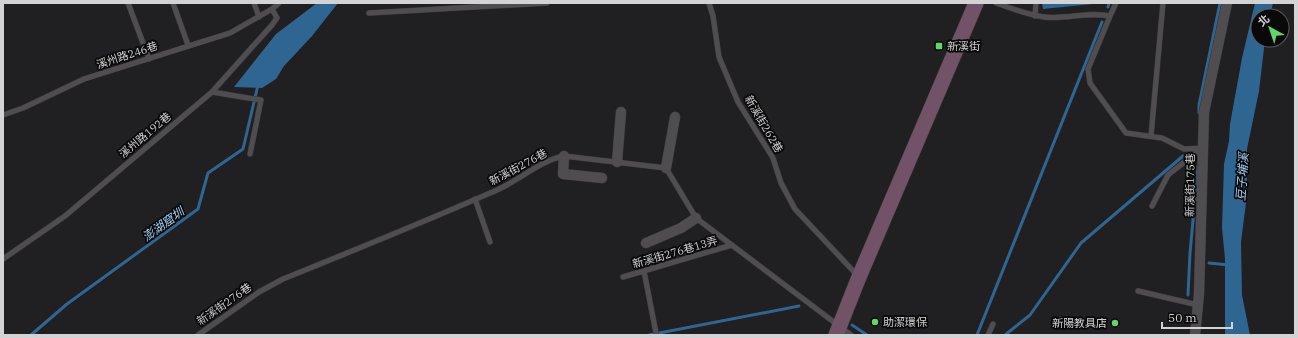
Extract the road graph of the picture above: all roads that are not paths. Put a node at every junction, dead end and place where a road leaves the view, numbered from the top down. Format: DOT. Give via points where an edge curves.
graph roads {
  1 [pos="128,3"];
  2 [pos="173,3"];
  3 [pos="254,3"];
  4 [pos="279,3"];
  5 [pos="547,3"];
  6 [pos="709,3"];
  7 [pos="976,3"];
  8 [pos="996,3"];
  9 [pos="1036,3"];
  10 [pos="1116,3"];
  11 [pos="1163,3"];
  12 [pos="1227,3"];
  13 [pos="272,9"];
  14 [pos="370,14"];
  15 [pos="1035,16"];
  16 [pos="1110,16"];
  17 [pos="259,17"];
  18 [pos="188,46"];
  19 [pos="149,59"];
  20 [pos="212,92"];
  21 [pos="621,112"];
  22 [pos="3,116"];
  23 [pos="675,117"];
  24 [pos="1151,136"];
  25 [pos="1203,148"];
  26 [pos="250,154"];
  27 [pos="564,156"];
  28 [pos="617,162"];
  29 [pos="666,168"];
  30 [pos="602,178"];
  31 [pos="475,199"];
  32 [pos="1152,206"];
  33 [pos="696,218"];
  34 [pos="490,242"];
  35 [pos="646,243"];
  36 [pos="732,245"];
  37 [pos="3,259"];
  38 [pos="644,271"];
  39 [pos="623,277"];
  40 [pos="859,277"];
  41 [pos="1138,291"];
  42 [pos="1198,305"];
  43 [pos="993,324"];
  44 [pos="842,332"];
  45 [pos="656,333"];
  46 [pos="198,335"];
  47 [pos="988,335"];
  48 [pos="1195,335"];
  1 -- 19 [label="lane"];
  2 -- 18 [label="lane"];
  3 -- 17 [label="lane"];
  4 -- 13 [label="lane, 溪州路246巷"];
  5 -- 14 [label="lane"];
  6 -- 40 [label="lane, 新溪街262巷" via="719,57 738,102 773,158 781,183 795,208"];
  7 -- 40 [label="street"];
  8 -- 15 [label="lane"];
  9 -- 15 [label="lane"];
  10 -- 16 [label="lane, 新溪街175巷"];
  11 -- 24 [label="lane"];
  12 -- 25 [label="street" via="1204,112"];
  13 -- 17 [label="lane, 溪州路246巷"];
  13 -- 20 [label="lane, 溪州路192巷" via="277,18 272,25"];
  15 -- 16 [label="lane" via="1069,17 1096,13"];
  16 -- 24 [label="lane, 新溪街175巷" via="1088,69 1090,83 1126,132"];
  17 -- 18 [label="lane, 溪州路246巷" via="230,34"];
  18 -- 19 [label="lane, 溪州路246巷"];
  19 -- 22 [label="lane, 溪州路246巷" via="84,79"];
  20 -- 26 [label="lane" via="261,100"];
  20 -- 37 [label="lane, 溪州路192巷" via="65,216"];
  21 -- 28 [label="street"];
  23 -- 29 [label="street"];
  24 -- 25 [label="lane, 新溪街175巷" via="1162,138 1184,149"];
  25 -- 32 [label="lane" via="1168,175"];
  25 -- 42 [label="street, 新溪街175巷"];
  27 -- 28 [label="lane, 新溪街276巷"];
  27 -- 30 [label="street" via="563,174"];
  27 -- 31 [label="lane, 新溪街276巷" via="553,158 499,189"];
  28 -- 29 [label="lane, 新溪街276巷"];
  29 -- 33 [label="lane"];
  31 -- 34 [label="lane"];
  31 -- 46 [label="lane, 新溪街276巷" via="283,279 259,292"];
  33 -- 35 [label="street" via="681,228"];
  33 -- 36 [label="lane"];
  36 -- 38 [label="lane, 新溪街276巷13弄"];
  36 -- 44 [label="lane"];
  38 -- 39 [label="lane, 新溪街276巷13弄"];
  38 -- 45 [label="lane"];
  40 -- 44 [label="street"];
  41 -- 42 [label="lane"];
  42 -- 48 [label="street, 新溪街175巷"];
  43 -- 47 [label="lane"];
}
